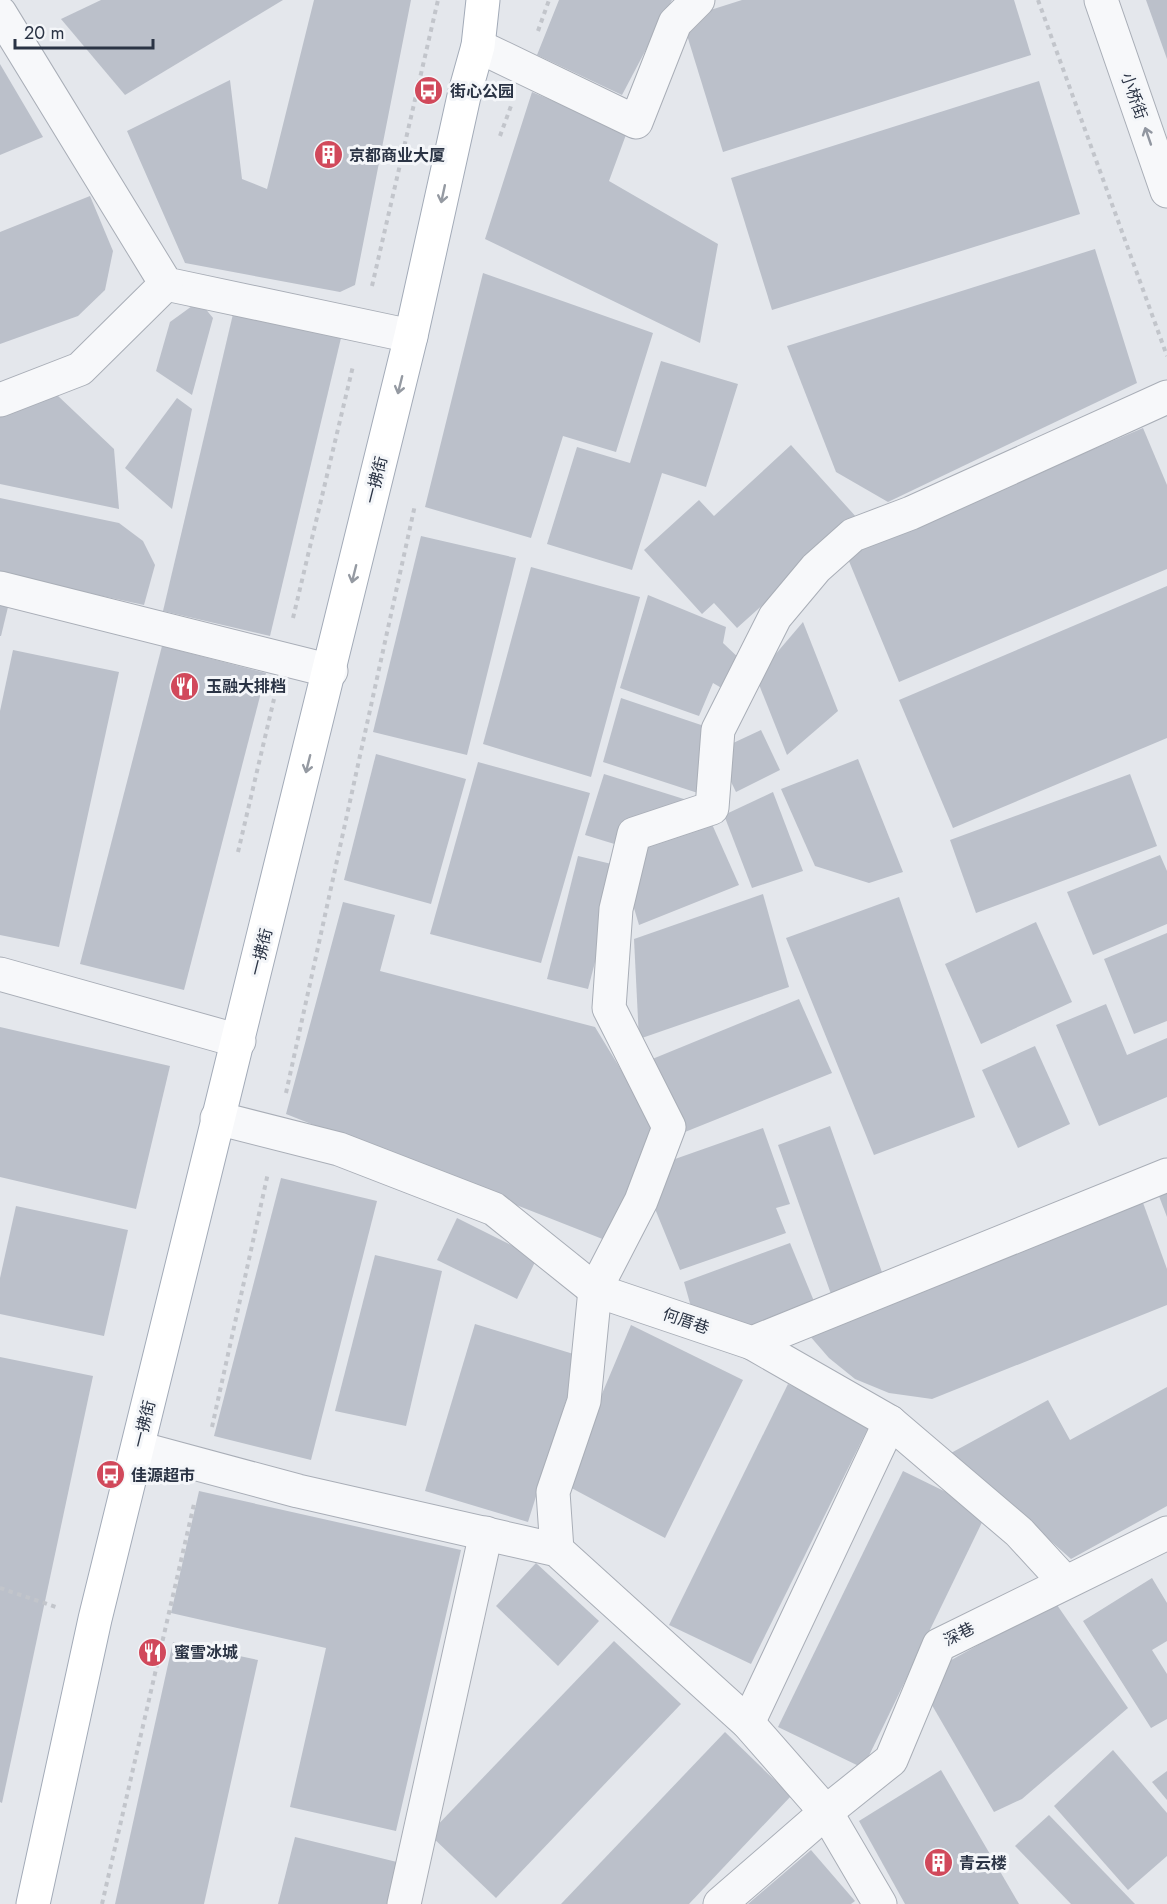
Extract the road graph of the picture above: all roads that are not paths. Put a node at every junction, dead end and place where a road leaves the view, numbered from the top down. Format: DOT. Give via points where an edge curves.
graph roads {
  1 [pos="483,0"];
  2 [pos="698,0"];
  3 [pos="1101,0"];
  4 [pos="0,13"];
  5 [pos="478,46"];
  6 [pos="1167,191"];
  7 [pos="166,284"];
  8 [pos="411,336"];
  9 [pos="1167,397"];
  10 [pos="0,400"];
  11 [pos="0,588"];
  12 [pos="331,671"];
  13 [pos="0,974"];
  14 [pos="239,1041"];
  15 [pos="218,1118"];
  16 [pos="1167,1175"];
  17 [pos="595,1290"];
  18 [pos="752,1343"];
  19 [pos="890,1422"];
  20 [pos="138,1448"];
  21 [pos="486,1533"];
  22 [pos="1167,1533"];
  23 [pos="557,1550"];
  24 [pos="1065,1581"];
  25 [pos="748,1723"];
  26 [pos="826,1812"];
  27 [pos="33,1904"];
  28 [pos="404,1904"];
  29 [pos="720,1904"];
  30 [pos="880,1904"];
  1 -- 5 [label="main road, 一拂街"];
  2 -- 5 [label="street" via="675,24 636,122"];
  6 -- 3 [label="street, 小桥街, one-way"];
  4 -- 7 [label="street"];
  5 -- 8 [label="main road, 一拂街, one-way"];
  7 -- 8 [label="street"];
  7 -- 10 [label="street" via="80,369"];
  8 -- 12 [label="main road, 一拂街, one-way"];
  9 -- 17 [label="street" via="911,513 853,535 816,568 775,617 718,730 712,808 634,834 616,909 609,1008 669,1127 641,1201"];
  11 -- 12 [label="street"];
  12 -- 14 [label="main road, 一拂街, one-way"];
  13 -- 14 [label="street"];
  14 -- 15 [label="main road, 一拂街"];
  15 -- 17 [label="street, 何厝巷" via="339,1149 494,1209"];
  15 -- 20 [label="main road, 一拂街"];
  16 -- 18 [label="street"];
  17 -- 18 [label="street, 何厝巷"];
  17 -- 23 [label="street" via="584,1401 553,1492"];
  18 -- 19 [label="street, 何厝巷"];
  19 -- 24 [label="street, 何厝巷" via="1019,1532"];
  19 -- 25 [label="street"];
  20 -- 21 [label="street" via="298,1491"];
  20 -- 27 [label="main road, 一拂街" via="95,1619"];
  21 -- 23 [label="street"];
  21 -- 28 [label="street"];
  22 -- 24 [label="street, 深巷"];
  23 -- 25 [label="street"];
  24 -- 26 [label="street, 深巷" via="939,1645 891,1760"];
  25 -- 26 [label="street"];
  26 -- 29 [label="street, 深巷"];
  26 -- 30 [label="street"];
}
